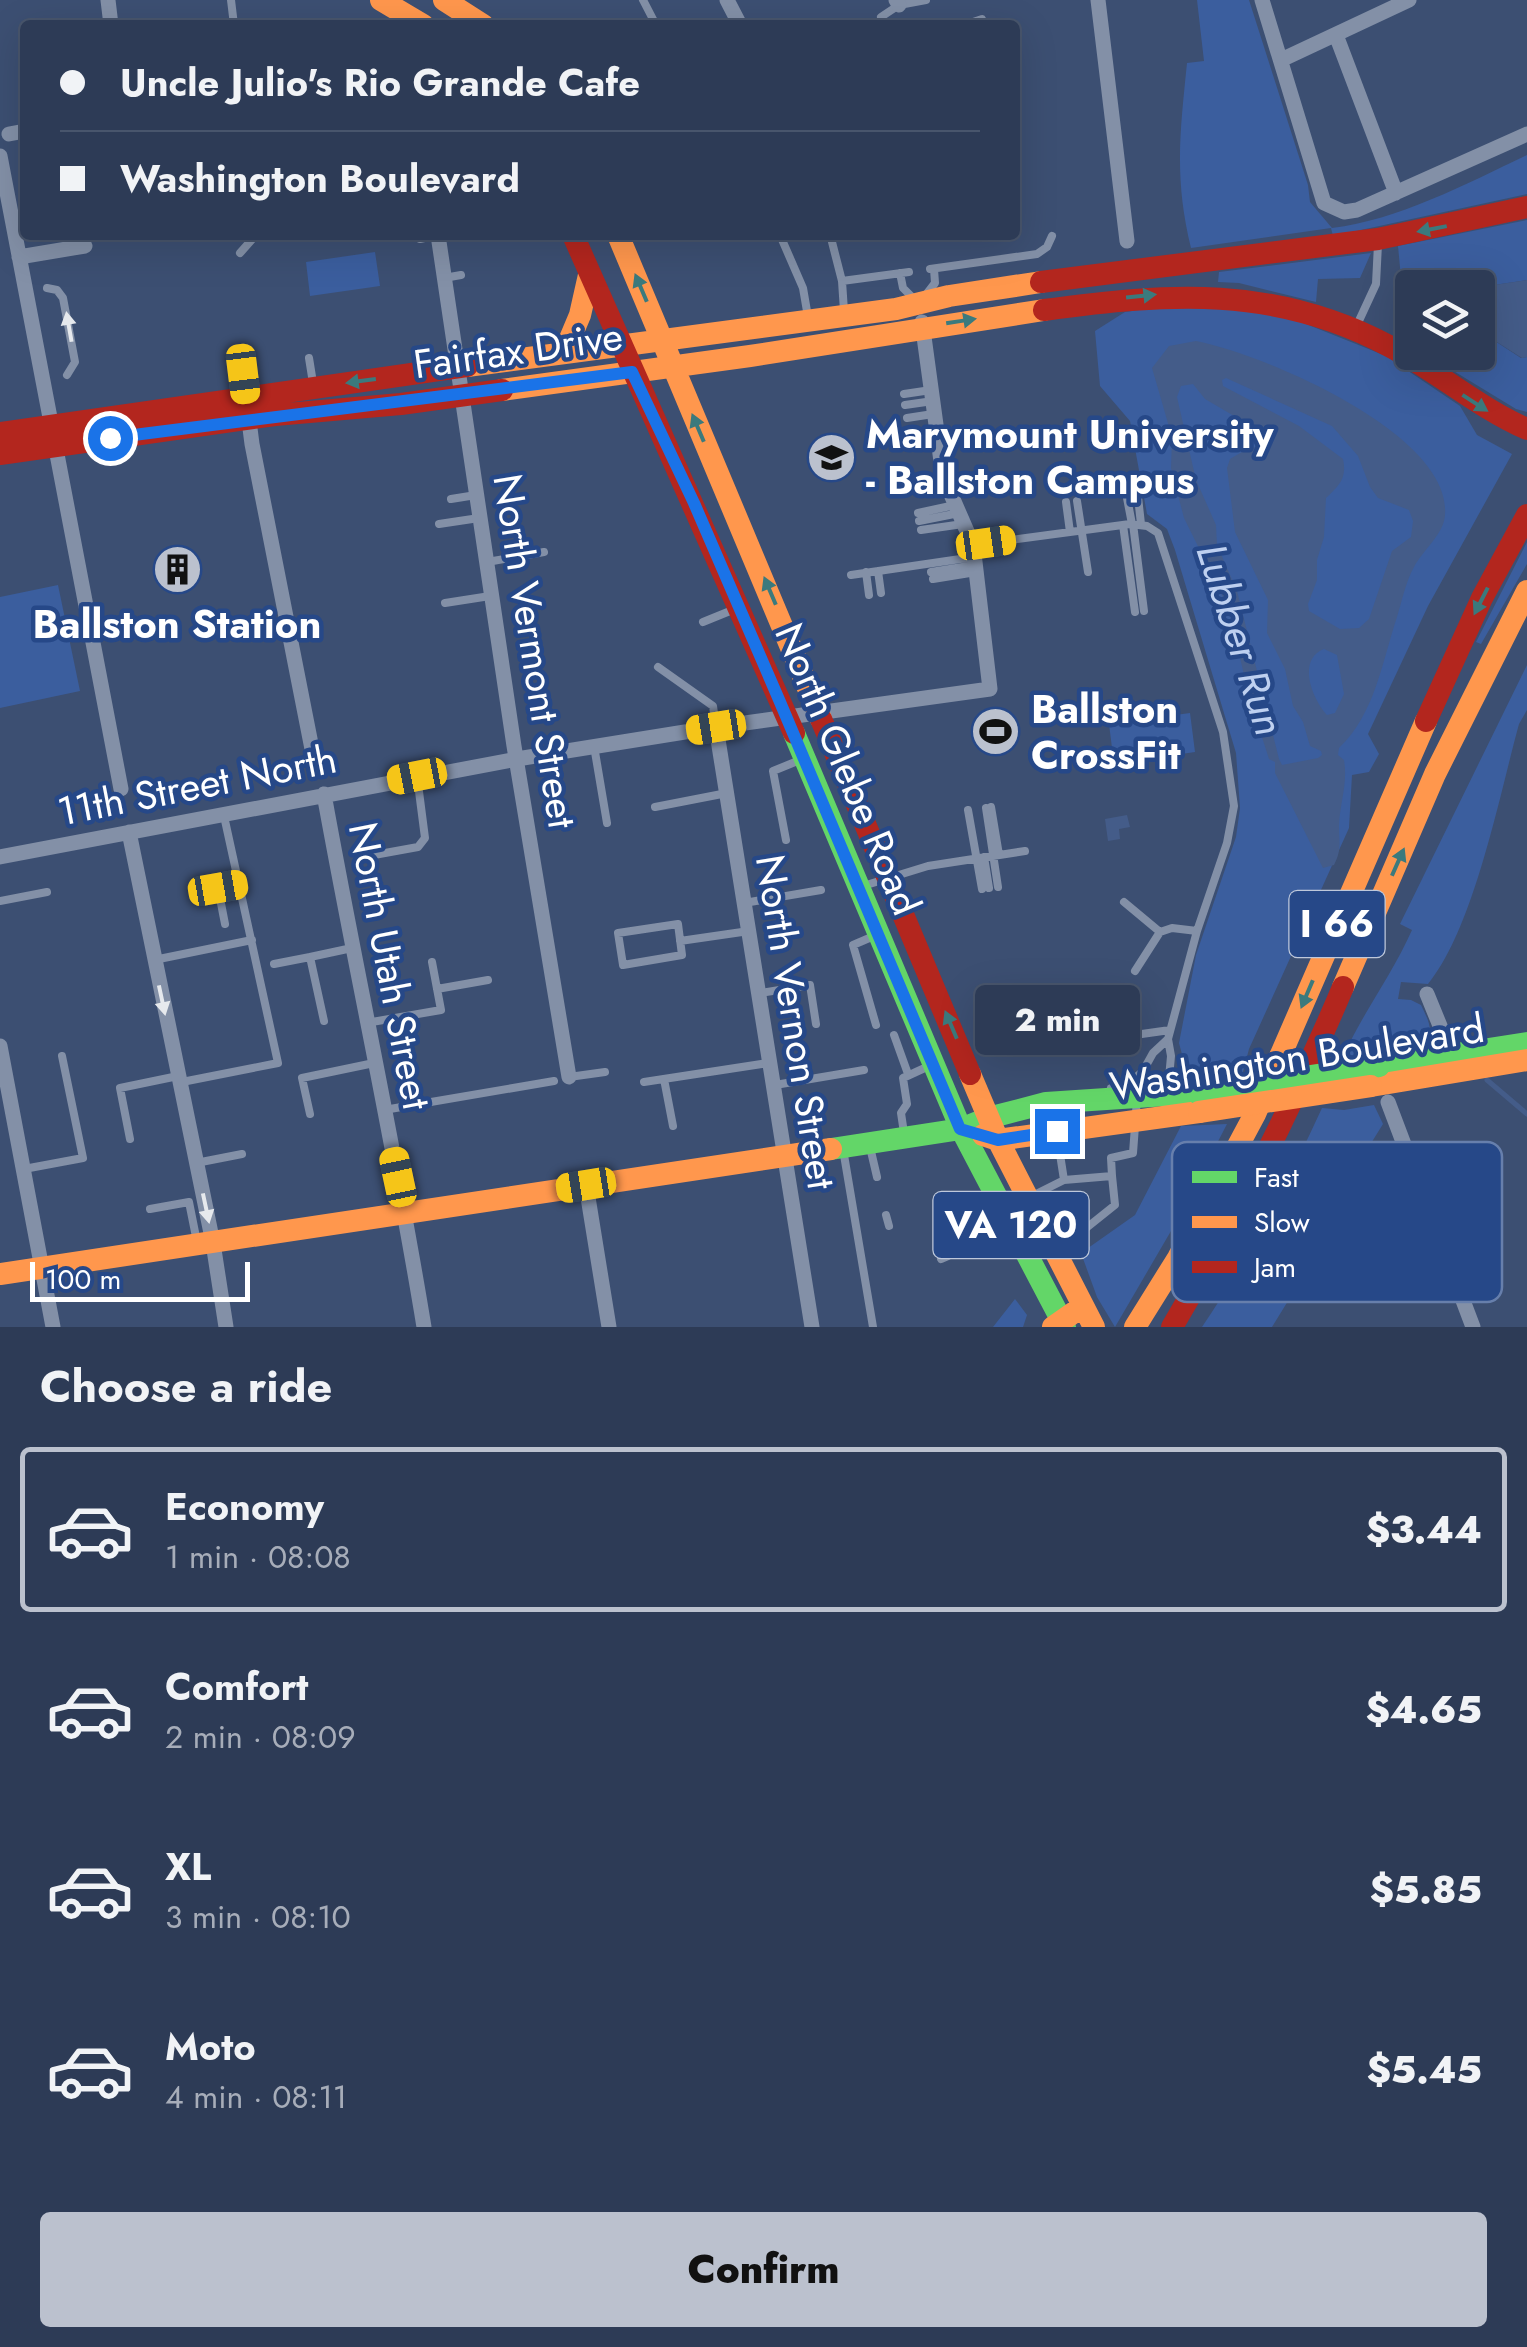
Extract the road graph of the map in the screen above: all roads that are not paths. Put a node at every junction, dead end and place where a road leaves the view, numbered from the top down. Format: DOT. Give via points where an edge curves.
graph roads {
  1 [pos="381,0"];
  2 [pos="926,0"];
  3 [pos="1098,0"];
  4 [pos="1262,0"];
  5 [pos="1410,0"];
  6 [pos="898,3"];
  7 [pos="881,17"];
  8 [pos="982,19"];
  9 [pos="415,20"];
  10 [pos="979,20"];
  11 [pos="1336,35"];
  12 [pos="1281,60"];
  13 [pos="1527,134"];
  14 [pos="0,156"];
  15 [pos="1396,194"];
  16 [pos="1527,207"];
  17 [pos="1052,236"];
  18 [pos="1378,239"];
  19 [pos="252,240"];
  20 [pos="440,240"];
  21 [pos="575,240"];
  22 [pos="620,240"];
  23 [pos="782,240"];
  24 [pos="1127,241"];
  25 [pos="85,242"];
  26 [pos="832,242"];
  27 [pos="240,253"];
  28 [pos="1037,254"];
  29 [pos="19,257"];
  30 [pos="588,275"];
  31 [pos="842,281"];
  32 [pos="1041,282"];
  33 [pos="46,288"];
  34 [pos="1044,310"];
  35 [pos="921,315"];
  36 [pos="809,322"];
  37 [pos="845,329"];
  38 [pos="1355,329"];
  39 [pos="663,342"];
  40 [pos="620,346"];
  41 [pos="564,353"];
  42 [pos="309,358"];
  43 [pos="673,366"];
  44 [pos="458,368"];
  45 [pos="632,372"];
  46 [pos="68,374"];
  47 [pos="314,387"];
  48 [pos="462,394"];
  49 [pos="904,394"];
  50 [pos="246,396"];
  51 [pos="933,402"];
  52 [pos="906,405"];
  53 [pos="907,418"];
  54 [pos="1520,427"];
  55 [pos="0,433"];
  56 [pos="53,436"];
  57 [pos="0,454"];
  58 [pos="478,495"];
  59 [pos="1138,496"];
  60 [pos="451,498"];
  61 [pos="1128,498"];
  62 [pos="1077,500"];
  63 [pos="1066,502"];
  64 [pos="959,514"];
  65 [pos="1527,515"];
  66 [pos="481,518"];
  67 [pos="438,524"];
  68 [pos="1132,524"];
  69 [pos="1082,530"];
  70 [pos="1070,532"];
  71 [pos="544,552"];
  72 [pos="974,560"];
  73 [pos="487,562"];
  74 [pos="878,571"];
  75 [pos="866,572"];
  76 [pos="1088,572"];
  77 [pos="851,575"];
  78 [pos="932,576"];
  79 [pos="1527,591"];
  80 [pos="881,593"];
  81 [pos="869,595"];
  82 [pos="492,596"];
  83 [pos="445,603"];
  84 [pos="739,607"];
  85 [pos="1140,611"];
  86 [pos="702,622"];
  87 [pos="658,667"];
  88 [pos="822,713"];
  89 [pos="787,718"];
  90 [pos="716,727"];
  91 [pos="594,746"];
  92 [pos="313,754"];
  93 [pos="516,759"];
  94 [pos="804,759"];
  95 [pos="417,776"];
  96 [pos="120,789"];
  97 [pos="727,793"];
  98 [pos="324,794"];
  99 [pos="655,807"];
  100 [pos="989,807"];
  101 [pos="968,810"];
  102 [pos="223,812"];
  103 [pos="607,824"];
  104 [pos="129,832"];
  105 [pos="786,840"];
  106 [pos="1026,851"];
  107 [pos="988,856"];
  108 [pos="0,857"];
  109 [pos="364,857"];
  110 [pos="889,877"];
  111 [pos="240,884"];
  112 [pos="859,888"];
  113 [pos="821,890"];
  114 [pos="47,892"];
  115 [pos="0,901"];
  116 [pos="744,902"];
  117 [pos="1124,902"];
  118 [pos="225,924"];
  119 [pos="749,931"];
  120 [pos="1197,931"];
  121 [pos="1160,932"];
  122 [pos="878,934"];
  123 [pos="252,940"];
  124 [pos="680,941"];
  125 [pos="352,948"];
  126 [pos="310,957"];
  127 [pos="154,960"];
  128 [pos="432,962"];
  129 [pos="274,964"];
  130 [pos="1132,970"];
  131 [pos="488,980"];
  132 [pos="437,989"];
  133 [pos="759,993"];
  134 [pos="1427,994"];
  135 [pos="324,1021"];
  136 [pos="366,1023"];
  137 [pos="816,1024"];
  138 [pos="876,1026"];
  139 [pos="1169,1034"];
  140 [pos="894,1035"];
  141 [pos="1078,1043"];
  142 [pos="1527,1043"];
  143 [pos="0,1050"];
  144 [pos="62,1056"];
  145 [pos="1527,1060"];
  146 [pos="1455,1062"];
  147 [pos="374,1063"];
  148 [pos="770,1063"];
  149 [pos="933,1065"];
  150 [pos="864,1070"];
  151 [pos="605,1072"];
  152 [pos="908,1074"];
  153 [pos="179,1079"];
  154 [pos="562,1079"];
  155 [pos="664,1079"];
  156 [pos="644,1082"];
  157 [pos="1379,1084"];
  158 [pos="774,1085"];
  159 [pos="1167,1094"];
  160 [pos="1138,1095"];
  161 [pos="1074,1101"];
  162 [pos="1198,1102"];
  163 [pos="384,1110"];
  164 [pos="310,1114"];
  165 [pos="988,1115"];
  166 [pos="1134,1120"];
  167 [pos="673,1126"];
  168 [pos="960,1129"];
  169 [pos="1057,1131"];
  170 [pos="904,1137"];
  171 [pos="130,1138"];
  172 [pos="998,1140"];
  173 [pos="1240,1142"];
  174 [pos="1275,1142"];
  175 [pos="1401,1142"];
  176 [pos="869,1143"];
  177 [pos="843,1146"];
  178 [pos="242,1154"];
  179 [pos="785,1155"];
  180 [pos="196,1163"];
  181 [pos="24,1169"];
  182 [pos="1112,1176"];
  183 [pos="878,1177"];
  184 [pos="1064,1180"];
  185 [pos="586,1185"];
  186 [pos="1029,1198"];
  187 [pos="150,1209"];
  188 [pos="406,1212"];
  189 [pos="886,1215"];
  190 [pos="1011,1225"];
  191 [pos="888,1226"];
  192 [pos="985,1238"];
  193 [pos="206,1244"];
  194 [pos="1056,1252"];
  195 [pos="43,1268"];
  196 [pos="1172,1269"];
  197 [pos="0,1274"];
  198 [pos="1188,1302"];
  199 [pos="1463,1302"];
  200 [pos="1087,1314"];
  201 [pos="1060,1325"];
  202 [pos="53,1327"];
  203 [pos="226,1327"];
  204 [pos="424,1327"];
  205 [pos="610,1327"];
  206 [pos="812,1327"];
  207 [pos="873,1327"];
  208 [pos="1135,1327"];
  209 [pos="1172,1327"];
  210 [pos="1473,1327"];
  1 -- 9 [label="main road"];
  2 -- 6 [label="lane"];
  3 -- 24 [label="street"];
  4 -- 12 [label="street"];
  5 -- 11 [label="street"];
  6 -- 7 [label="lane"];
  8 -- 10 [label="lane"];
  11 -- 12 [label="street"];
  11 -- 15 [label="street"];
  12 -- 15 [label="street" via="1324,203 1357,210"];
  13 -- 15 [label="street"];
  14 -- 29 [label="street"];
  16 -- 18 [label="main road, Fairfax Drive, one-way"];
  17 -- 28 [label="lane"];
  18 -- 32 [label="main road, Fairfax Drive"];
  18 -- 38 [label="lane" via="1376,284"];
  19 -- 27 [label="lane"];
  20 -- 44 [label="street, North Vermont Street" via="453,276"];
  21 -- 30 [label="main road, North Glebe Road / VA 120"];
  39 -- 22 [label="main road, North Glebe Road / VA 120, one-way"];
  23 -- 36 [label="lane"];
  25 -- 29 [label="street"];
  26 -- 31 [label="lane"];
  28 -- 32 [label="lane"];
  28 -- 35 [label="lane" via="932,269 935,283"];
  29 -- 56 [label="street"];
  30 -- 40 [label="main road, North Glebe Road / VA 120"];
  30 -- 41 [label="main road"];
  31 -- 35 [label="lane" via="905,273 903,288"];
  31 -- 37 [label="lane"];
  32 -- 34 [label="lane"];
  32 -- 35 [label="main road, Fairfax Drive" via="950,296"];
  46 -- 33 [label="lane, one-way" via="75,362 63,298"];
  35 -- 34 [label="main road, Fairfax Drive, one-way"];
  34 -- 38 [label="main road, Fairfax Drive, one-way" via="1207,294 1272,303"];
  35 -- 37 [label="main road, Fairfax Drive"];
  35 -- 51 [label="street"];
  36 -- 37 [label="main road, Fairfax Drive"];
  36 -- 39 [label="main road, Fairfax Drive"];
  37 -- 43 [label="main road, Fairfax Drive"];
  38 -- 54 [label="main road, Fairfax Drive, one-way"];
  39 -- 40 [label="main road, Fairfax Drive"];
  39 -- 43 [label="main road, North Glebe Road / VA 120"];
  40 -- 41 [label="main road, Fairfax Drive"];
  40 -- 45 [label="main road, North Glebe Road / VA 120"];
  41 -- 44 [label="main road, Fairfax Drive"];
  42 -- 47 [label="lane"];
  43 -- 45 [label="main road, Fairfax Drive"];
  88 -- 43 [label="main road, North Glebe Road / VA 120, one-way"];
  44 -- 47 [label="main road, Fairfax Drive, one-way"];
  44 -- 48 [label="street, North Vermont Street"];
  45 -- 48 [label="main road, Fairfax Drive"];
  45 -- 84 [label="main road, North Glebe Road / VA 120"];
  47 -- 50 [label="main road, Fairfax Drive"];
  48 -- 50 [label="main road, Fairfax Drive"];
  48 -- 58 [label="street, North Vermont Street"];
  49 -- 51 [label="lane"];
  50 -- 56 [label="main road, Fairfax Drive"];
  50 -- 92 [label="street"];
  51 -- 52 [label="lane"];
  51 -- 53 [label="lane"];
  51 -- 64 [label="street" via="943,476"];
  55 -- 56 [label="main road, Fairfax Drive"];
  56 -- 57 [label="main road, Fairfax Drive"];
  56 -- 96 [label="street"];
  58 -- 60 [label="lane"];
  58 -- 66 [label="street, North Vermont Street"];
  59 -- 68 [label="lane"];
  61 -- 68 [label="lane"];
  62 -- 69 [label="lane"];
  63 -- 70 [label="lane"];
  64 -- 64 [label="lane" via="919,521"];
  64 -- 72 [label="street"];
  65 -- 173 [label="main road, I 66, one-way" via="1450,666"];
  66 -- 67 [label="lane"];
  66 -- 73 [label="street, North Vermont Street"];
  68 -- 69 [label="lane"];
  68 -- 85 [label="lane"];
  68 -- 120 [label="lane" via="1163,540 1231,770 1228,843"];
  69 -- 70 [label="lane"];
  69 -- 76 [label="lane"];
  70 -- 72 [label="lane"];
  71 -- 73 [label="lane"];
  72 -- 74 [label="lane"];
  72 -- 78 [label="lane"];
  72 -- 88 [label="street, 11th Street North" via="990,689"];
  73 -- 82 [label="street, North Vermont Street"];
  74 -- 75 [label="lane"];
  74 -- 80 [label="lane"];
  75 -- 77 [label="lane"];
  75 -- 81 [label="lane"];
  174 -- 79 [label="main road, I 66, one-way" via="1453,734"];
  82 -- 83 [label="lane"];
  82 -- 93 [label="street, North Vermont Street"];
  84 -- 86 [label="lane"];
  84 -- 89 [label="main road, North Glebe Road / VA 120"];
  87 -- 90 [label="lane" via="713,706"];
  88 -- 89 [label="street, 11th Street North"];
  88 -- 110 [label="main road, North Glebe Road / VA 120"];
  89 -- 90 [label="street, 11th Street North"];
  89 -- 94 [label="main road, North Glebe Road / VA 120"];
  90 -- 91 [label="street, 11th Street North"];
  90 -- 97 [label="street, North Vernon Street"];
  91 -- 93 [label="street, 11th Street North"];
  91 -- 103 [label="lane"];
  93 -- 95 [label="street, 11th Street North"];
  93 -- 154 [label="street, North Vermont Street"];
  94 -- 105 [label="lane" via="773,772"];
  94 -- 112 [label="main road, North Glebe Road / VA 120"];
  95 -- 98 [label="street, 11th Street North"];
  95 -- 109 [label="lane" via="425,838 418,847"];
  97 -- 99 [label="lane"];
  97 -- 116 [label="street, North Vernon Street"];
  98 -- 102 [label="street, 11th Street North"];
  98 -- 125 [label="street, North Utah Street"];
  100 -- 107 [label="lane"];
  101 -- 107 [label="lane"];
  102 -- 104 [label="street, 11th Street North"];
  102 -- 111 [label="lane"];
  104 -- 108 [label="street, 11th Street North"];
  104 -- 127 [label="street"];
  106 -- 107 [label="lane"];
  107 -- 107 [label="lane" via="990,888"];
  107 -- 110 [label="lane"];
  110 -- 112 [label="lane"];
  165 -- 110 [label="main road, North Glebe Road / VA 120, one-way"];
  111 -- 118 [label="lane" via="218,888"];
  111 -- 123 [label="lane"];
  112 -- 122 [label="main road, North Glebe Road / VA 120"];
  113 -- 116 [label="lane"];
  114 -- 115 [label="lane"];
  116 -- 119 [label="street, North Vernon Street"];
  117 -- 121 [label="lane"];
  119 -- 124 [label="lane"];
  119 -- 133 [label="street, North Vernon Street"];
  120 -- 121 [label="lane"];
  120 -- 139 [label="lane"];
  121 -- 130 [label="lane"];
  122 -- 138 [label="lane" via="853,945"];
  122 -- 149 [label="main road, North Glebe Road / VA 120"];
  123 -- 127 [label="lane"];
  123 -- 153 [label="lane" via="278,1064"];
  124 -- 124 [label="lane" via="678,924 618,933 623,964 682,955"];
  125 -- 126 [label="lane"];
  125 -- 136 [label="street, North Utah Street"];
  126 -- 129 [label="lane"];
  126 -- 135 [label="lane"];
  127 -- 153 [label="street, one-way"];
  128 -- 132 [label="lane"];
  131 -- 132 [label="lane"];
  132 -- 136 [label="lane" via="441,1010"];
  133 -- 137 [label="lane" via="810,984"];
  133 -- 148 [label="street, North Vernon Street"];
  134 -- 146 [label="street"];
  136 -- 147 [label="street, North Utah Street"];
  139 -- 141 [label="lane"];
  139 -- 159 [label="lane"];
  139 -- 161 [label="lane" via="1132,1081"];
  140 -- 152 [label="lane"];
  142 -- 146 [label="main road, Washington Boulevard"];
  143 -- 181 [label="street"];
  144 -- 181 [label="lane" via="83,1158"];
  145 -- 146 [label="main road, Washington Boulevard"];
  146 -- 157 [label="main road, Washington Boulevard"];
  147 -- 163 [label="street, North Utah Street"];
  147 -- 164 [label="lane" via="302,1078"];
  148 -- 155 [label="lane"];
  148 -- 158 [label="street, North Vernon Street"];
  149 -- 152 [label="lane"];
  149 -- 168 [label="main road, North Glebe Road / VA 120"];
  150 -- 158 [label="lane"];
  151 -- 154 [label="lane"];
  152 -- 170 [label="lane" via="902,1078"];
  153 -- 171 [label="lane" via="120,1088"];
  153 -- 180 [label="street"];
  154 -- 163 [label="lane"];
  155 -- 156 [label="lane"];
  155 -- 167 [label="lane"];
  157 -- 162 [label="main road, Washington Boulevard, bridge"];
  157 -- 175 [label="street"];
  158 -- 179 [label="street, North Vernon Street"];
  159 -- 160 [label="main road, Washington Boulevard"];
  159 -- 162 [label="main road, Washington Boulevard"];
  160 -- 161 [label="main road, Washington Boulevard"];
  160 -- 166 [label="lane"];
  161 -- 165 [label="main road, Washington Boulevard"];
  162 -- 166 [label="main road, Washington Boulevard"];
  163 -- 188 [label="street, North Utah Street"];
  165 -- 168 [label="main road, Washington Boulevard"];
  165 -- 172 [label="main road, North Glebe Road / VA 120"];
  166 -- 169 [label="main road, Washington Boulevard"];
  166 -- 182 [label="lane" via="1133,1153 1111,1158"];
  168 -- 170 [label="main road, Washington Boulevard"];
  168 -- 172 [label="main road, Washington Boulevard"];
  168 -- 190 [label="main road, North Glebe Road / VA 120"];
  169 -- 172 [label="main road, Washington Boulevard"];
  169 -- 184 [label="lane"];
  170 -- 176 [label="main road, Washington Boulevard"];
  172 -- 186 [label="main road, North Glebe Road / VA 120"];
  176 -- 177 [label="main road, Washington Boulevard"];
  176 -- 183 [label="lane"];
  177 -- 179 [label="main road, Washington Boulevard"];
  177 -- 207 [label="lane"];
  178 -- 180 [label="lane"];
  179 -- 185 [label="main road, Washington Boulevard"];
  179 -- 206 [label="street, North Vernon Street"];
  180 -- 193 [label="street, one-way"];
  181 -- 195 [label="street"];
  182 -- 184 [label="lane"];
  182 -- 194 [label="lane" via="1115,1205"];
  184 -- 186 [label="lane"];
  185 -- 188 [label="main road, Washington Boulevard"];
  185 -- 205 [label="street"];
  186 -- 194 [label="main road, North Glebe Road / VA 120"];
  187 -- 193 [label="lane" via="189,1202"];
  188 -- 193 [label="main road, Washington Boulevard"];
  188 -- 204 [label="street, North Utah Street"];
  189 -- 191 [label="lane"];
  190 -- 192 [label="lane"];
  190 -- 201 [label="main road, North Glebe Road / VA 120"];
  193 -- 195 [label="main road, Washington Boulevard"];
  193 -- 203 [label="street"];
  194 -- 200 [label="main road, North Glebe Road / VA 120"];
  195 -- 197 [label="main road, Washington Boulevard"];
  195 -- 202 [label="street"];
  196 -- 208 [label="main road, I 66, one-way"];
  209 -- 198 [label="main road, I 66, one-way"];
  199 -- 210 [label="street"];
  200 -- 201 [label="main road"];
}
